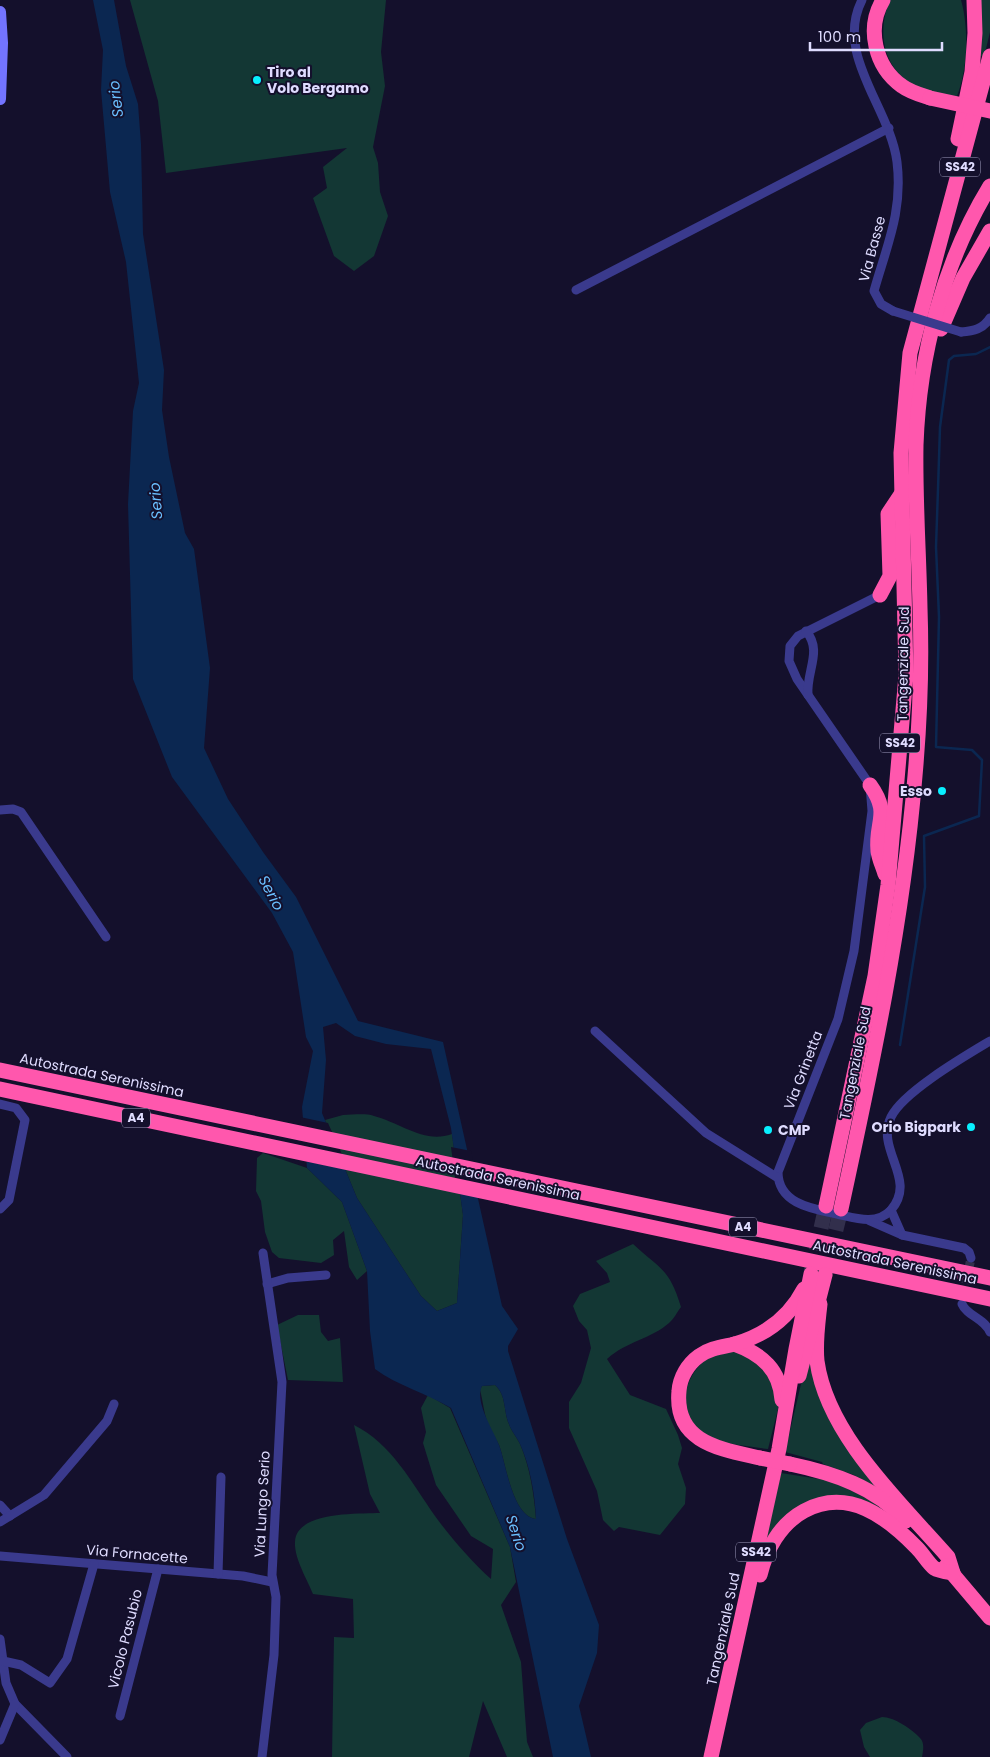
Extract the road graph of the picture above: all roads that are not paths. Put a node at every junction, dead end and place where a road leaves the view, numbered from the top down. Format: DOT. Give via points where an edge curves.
graph roads {
  1 [pos="862,0"];
  2 [pos="883,0"];
  3 [pos="965,0"];
  4 [pos="974,0"];
  5 [pos="0,12"];
  6 [pos="990,56"];
  7 [pos="967,95"];
  8 [pos="0,99"];
  9 [pos="990,111"];
  10 [pos="888,128"];
  11 [pos="990,186"];
  12 [pos="990,231"];
  13 [pos="930,277"];
  14 [pos="576,290"];
  15 [pos="990,318"];
  16 [pos="927,348"];
  17 [pos="902,493"];
  18 [pos="880,595"];
  19 [pos="806,631"];
  20 [pos="808,695"];
  21 [pos="870,786"];
  22 [pos="0,810"];
  23 [pos="888,885"];
  24 [pos="106,937"];
  25 [pos="595,1031"];
  26 [pos="990,1040"];
  27 [pos="0,1070"];
  28 [pos="0,1089"];
  29 [pos="0,1104"];
  30 [pos="778,1178"];
  31 [pos="0,1209"];
  32 [pos="890,1210"];
  33 [pos="869,1220"];
  34 [pos="902,1235"];
  35 [pos="263,1253"];
  36 [pos="971,1258"];
  37 [pos="326,1275"];
  38 [pos="818,1275"];
  39 [pos="990,1278"];
  40 [pos="267,1284"];
  41 [pos="990,1299"];
  42 [pos="820,1304"];
  43 [pos="962,1304"];
  44 [pos="990,1332"];
  45 [pos="734,1344"];
  46 [pos="114,1404"];
  47 [pos="779,1449"];
  48 [pos="221,1477"];
  49 [pos="0,1505"];
  50 [pos="10,1516"];
  51 [pos="0,1522"];
  52 [pos="0,1556"];
  53 [pos="94,1564"];
  54 [pos="158,1569"];
  55 [pos="953,1573"];
  56 [pos="218,1574"];
  57 [pos="272,1582"];
  58 [pos="990,1618"];
  59 [pos="0,1639"];
  60 [pos="734,1655"];
  61 [pos="4,1661"];
  62 [pos="14,1704"];
  63 [pos="120,1716"];
  64 [pos="0,1740"];
  65 [pos="66,1757"];
  66 [pos="262,1757"];
  67 [pos="711,1757"];
  1 -- 10 [label="street, Via Basse" via="853,32 858,59"];
  2 -- 9 [label="highway, bridge" via="874,24 874,40 886,70 903,88 930,98"];
  3 -- 7 [label="highway" via="969,30"];
  4 -- 7 [label="highway" via="974,53"];
  5 -- 8 [label="street"];
  6 -- 13 [label="highway, SS42"];
  7 -- 13 [label="highway" via="939,216"];
  10 -- 14 [label="street"];
  10 -- 15 [label="street, Via Basse, bridge" via="897,161 898,203 890,247 874,291 881,304 894,311 961,332 984,327"];
  11 -- 16 [label="highway, Tangenziale Sud / SS42" via="956,255"];
  12 -- 16 [label="highway" via="963,278 937,338"];
  13 -- 17 [label="highway, Tangenziale Sud / SS42" via="910,352 903,409"];
  16 -- 23 [label="highway, Tangenziale Sud / SS42" via="916,445 920,664 910,831 888,984 834,1208"];
  17 -- 18 [label="highway" via="888,514 890,576"];
  17 -- 23 [label="highway, Tangenziale Sud / SS42" via="906,675"];
  18 -- 19 [label="street"];
  19 -- 20 [label="street" via="815,652 808,678"];
  19 -- 20 [label="street, Via Grinetta" via="793,640 788,654 797,679"];
  20 -- 21 [label="street, Via Grinetta"];
  21 -- 23 [label="highway" via="882,808 878,851"];
  21 -- 30 [label="street, Via Grinetta" via="872,811 854,951 838,1019"];
  22 -- 24 [label="street" via="20,812"];
  25 -- 30 [label="street" via="706,1133"];
  26 -- 32 [label="street" via="912,1094 890,1117 887,1141 901,1184 900,1193"];
  27 -- 39 [label="highway, Autostrada Serenissima / A4"];
  28 -- 41 [label="highway, Autostrada Serenissima / A4"];
  29 -- 31 [label="street" via="16,1108 26,1120 9,1200"];
  30 -- 33 [label="street" via="786,1194 808,1208"];
  32 -- 33 [label="street" via="884,1216"];
  32 -- 34 [label="street"];
  33 -- 34 [label="street"];
  34 -- 36 [label="street" via="964,1248"];
  35 -- 40 [label="street, Via Lungo Serio"];
  37 -- 40 [label="street" via="288,1278"];
  38 -- 42 [label="highway, Tangenziale Sud / SS42"];
  38 -- 45 [label="highway" via="780,1322 763,1334"];
  38 -- 47 [label="highway, Tangenziale Sud / SS42"];
  40 -- 57 [label="street, Via Lungo Serio" via="282,1382"];
  42 -- 47 [label="highway, Tangenziale Sud / SS42"];
  42 -- 55 [label="highway" via="817,1360 834,1415 872,1470 948,1557"];
  43 -- 44 [label="street" via="985,1323"];
  45 -- 47 [label="highway" via="764,1360 777,1377 782,1401"];
  45 -- 55 [label="highway, bridge" via="708,1350 684,1373 679,1386 679,1408 688,1429 709,1445 840,1478 880,1498"];
  46 -- 50 [label="street" via="106,1421 44,1496"];
  47 -- 60 [label="highway, Tangenziale Sud / SS42"];
  48 -- 56 [label="street"];
  49 -- 50 [label="street"];
  50 -- 51 [label="street"];
  52 -- 53 [label="street, Via Fornacette"];
  53 -- 54 [label="street, Via Fornacette"];
  53 -- 61 [label="street" via="67,1659 50,1683 21,1666"];
  54 -- 56 [label="street, Via Fornacette"];
  54 -- 63 [label="street, Vicolo Pasubio"];
  55 -- 58 [label="highway"];
  55 -- 60 [label="highway" via="935,1568 902,1533 872,1510 840,1502 808,1509 787,1524 770,1549 762,1566 746,1629"];
  56 -- 57 [label="street, Via Fornacette"];
  57 -- 66 [label="street, Via Lungo Serio" via="276,1597 274,1655"];
  59 -- 61 [label="street"];
  60 -- 67 [label="highway, Tangenziale Sud / SS42"];
  61 -- 62 [label="street" via="6,1683"];
  62 -- 64 [label="street"];
  62 -- 65 [label="street"];
}
